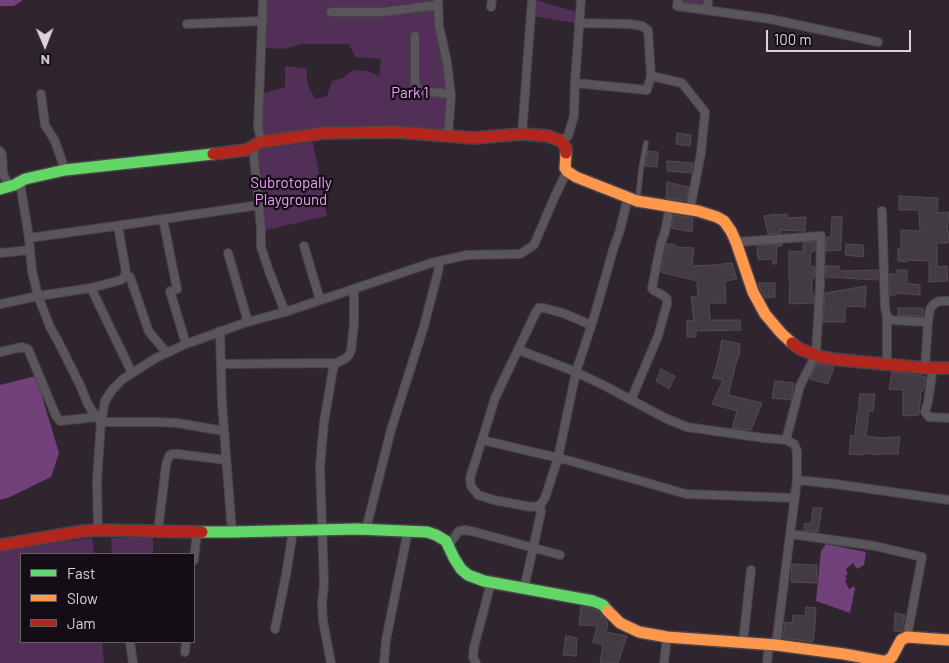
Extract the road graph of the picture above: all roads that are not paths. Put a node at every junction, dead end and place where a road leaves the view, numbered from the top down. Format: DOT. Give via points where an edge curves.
graph roads {
  1 [pos="263,0"];
  2 [pos="532,0"];
  3 [pos="581,0"];
  4 [pos="678,0"];
  5 [pos="708,0"];
  6 [pos="438,2"];
  7 [pos="707,10"];
  8 [pos="331,12"];
  9 [pos="262,21"];
  10 [pos="579,23"];
  11 [pos="187,24"];
  12 [pos="416,36"];
  13 [pos="878,42"];
  14 [pos="650,76"];
  15 [pos="575,83"];
  16 [pos="41,94"];
  17 [pos="450,94"];
  18 [pos="522,134"];
  19 [pos="448,136"];
  20 [pos="561,141"];
  21 [pos="257,144"];
  22 [pos="646,144"];
  23 [pos="0,151"];
  24 [pos="65,170"];
  25 [pos="567,172"];
  26 [pos="10,186"];
  27 [pos="632,199"];
  28 [pos="259,205"];
  29 [pos="670,206"];
  30 [pos="690,210"];
  31 [pos="882,211"];
  32 [pos="163,220"];
  33 [pos="118,226"];
  34 [pos="29,238"];
  35 [pos="736,242"];
  36 [pos="304,246"];
  37 [pos="30,250"];
  38 [pos="0,252"];
  39 [pos="228,253"];
  40 [pos="440,261"];
  41 [pos="130,277"];
  42 [pos="91,288"];
  43 [pos="354,289"];
  44 [pos="38,296"];
  45 [pos="320,300"];
  46 [pos="949,301"];
  47 [pos="0,304"];
  48 [pos="285,312"];
  49 [pos="887,316"];
  50 [pos="248,322"];
  51 [pos="928,322"];
  52 [pos="591,324"];
  53 [pos="220,331"];
  54 [pos="186,344"];
  55 [pos="519,350"];
  56 [pos="0,352"];
  57 [pos="167,353"];
  58 [pos="816,354"];
  59 [pos="336,363"];
  60 [pos="221,364"];
  61 [pos="887,364"];
  62 [pos="929,367"];
  63 [pos="949,368"];
  64 [pos="576,372"];
  65 [pos="132,373"];
  66 [pos="631,400"];
  67 [pos="949,418"];
  68 [pos="99,420"];
  69 [pos="224,431"];
  70 [pos="482,440"];
  71 [pos="786,440"];
  72 [pos="558,458"];
  73 [pos="226,460"];
  74 [pos="797,480"];
  75 [pos="795,498"];
  76 [pos="949,500"];
  77 [pos="541,504"];
  78 [pos="366,529"];
  79 [pos="98,530"];
  80 [pos="322,530"];
  81 [pos="158,531"];
  82 [pos="293,531"];
  83 [pos="408,531"];
  84 [pos="197,532"];
  85 [pos="232,532"];
  86 [pos="791,534"];
  87 [pos="0,545"];
  88 [pos="448,546"];
  89 [pos="533,547"];
  90 [pos="195,553"];
  91 [pos="560,555"];
  92 [pos="751,570"];
  93 [pos="491,583"];
  94 [pos="524,588"];
  95 [pos="275,629"];
  96 [pos="667,637"];
  97 [pos="907,637"];
  98 [pos="949,640"];
  99 [pos="130,643"];
  100 [pos="186,643"];
  101 [pos="743,643"];
  102 [pos="772,645"];
  103 [pos="184,652"];
  104 [pos="892,660"];
  105 [pos="133,663"];
  106 [pos="331,663"];
  107 [pos="384,663"];
  108 [pos="476,663"];
  109 [pos="664,663"];
  110 [pos="768,663"];
  1 -- 9 [label="street"];
  2 -- 18 [label="street"];
  3 -- 10 [label="street"];
  4 -- 7 [label="street" via="677,6"];
  5 -- 7 [label="street"];
  6 -- 8 [label="street" via="383,12"];
  6 -- 17 [label="street"];
  7 -- 13 [label="street" via="770,19"];
  9 -- 11 [label="street"];
  9 -- 21 [label="street"];
  10 -- 14 [label="street" via="630,24 648,30"];
  10 -- 15 [label="street"];
  12 -- 17 [label="street" via="417,88"];
  14 -- 15 [label="street" via="647,90"];
  14 -- 30 [label="street" via="682,84 705,112"];
  15 -- 20 [label="street" via="572,127"];
  16 -- 24 [label="street" via="45,125 55,141"];
  17 -- 19 [label="street"];
  18 -- 19 [label="street" via="473,138"];
  18 -- 20 [label="street" via="548,136"];
  19 -- 21 [label="street" via="396,132 324,133"];
  20 -- 25 [label="street" via="566,148"];
  21 -- 24 [label="street" via="246,150"];
  21 -- 28 [label="street"];
  22 -- 27 [label="lane"];
  23 -- 26 [label="street" via="3,173"];
  24 -- 26 [label="street" via="25,179"];
  25 -- 27 [label="street"];
  25 -- 40 [label="street" via="530,248 520,254 467,255"];
  26 -- 34 [label="street"];
  27 -- 29 [label="street"];
  27 -- 52 [label="street"];
  28 -- 32 [label="street"];
  28 -- 48 [label="street" via="261,246"];
  29 -- 30 [label="street"];
  29 -- 66 [label="street" via="652,288 664,296 667,304 658,336"];
  30 -- 35 [label="street" via="724,221"];
  31 -- 49 [label="street"];
  32 -- 33 [label="street"];
  32 -- 54 [label="street" via="173,290"];
  33 -- 34 [label="street"];
  33 -- 42 [label="street" via="125,276"];
  34 -- 37 [label="street"];
  35 -- 58 [label="street" via="753,292 765,314 800,348"];
  35 -- 58 [label="street" via="821,236"];
  36 -- 45 [label="street"];
  37 -- 38 [label="street"];
  37 -- 44 [label="street"];
  39 -- 50 [label="street"];
  40 -- 43 [label="street"];
  40 -- 78 [label="street" via="427,318 391,430"];
  41 -- 57 [label="street" via="149,332"];
  42 -- 44 [label="street"];
  42 -- 65 [label="street"];
  43 -- 45 [label="street"];
  43 -- 59 [label="street" via="351,351"];
  44 -- 47 [label="street"];
  44 -- 68 [label="street" via="50,327"];
  45 -- 48 [label="street"];
  46 -- 51 [label="street" via="934,304"];
  48 -- 50 [label="street"];
  49 -- 51 [label="street" via="896,321"];
  49 -- 61 [label="street"];
  50 -- 53 [label="street"];
  51 -- 62 [label="street"];
  52 -- 55 [label="street" via="539,308"];
  52 -- 64 [label="street"];
  53 -- 54 [label="street"];
  53 -- 60 [label="street"];
  54 -- 57 [label="street"];
  55 -- 64 [label="street"];
  55 -- 70 [label="street" via="495,398"];
  56 -- 68 [label="street" via="22,347 28,349 60,421"];
  57 -- 65 [label="street"];
  58 -- 61 [label="street" via="832,359"];
  58 -- 71 [label="street" via="800,386"];
  59 -- 60 [label="street"];
  59 -- 80 [label="street" via="320,457"];
  60 -- 69 [label="street"];
  61 -- 62 [label="street"];
  62 -- 63 [label="street"];
  62 -- 67 [label="street" via="925,412 929,417"];
  64 -- 66 [label="street"];
  64 -- 72 [label="street"];
  65 -- 68 [label="street" via="108,395"];
  66 -- 71 [label="street" via="687,427"];
  68 -- 69 [label="street" via="177,423"];
  68 -- 79 [label="street"];
  69 -- 73 [label="street"];
  70 -- 72 [label="street"];
  70 -- 77 [label="street" via="470,478 474,491 505,502 531,507"];
  71 -- 74 [label="street" via="794,444 797,451"];
  72 -- 75 [label="street" via="686,494"];
  72 -- 77 [label="street"];
  73 -- 81 [label="street" via="178,454 169,456"];
  73 -- 85 [label="street"];
  74 -- 75 [label="street"];
  74 -- 76 [label="street"];
  75 -- 86 [label="street"];
  77 -- 89 [label="street"];
  78 -- 80 [label="street"];
  78 -- 83 [label="street"];
  79 -- 81 [label="street"];
  79 -- 87 [label="street"];
  80 -- 82 [label="street"];
  80 -- 106 [label="street" via="323,621"];
  81 -- 84 [label="street"];
  82 -- 85 [label="street"];
  82 -- 95 [label="street"];
  83 -- 88 [label="street" via="436,534"];
  83 -- 107 [label="street"];
  84 -- 85 [label="street"];
  84 -- 90 [label="street"];
  86 -- 97 [label="street" via="875,546 922,557"];
  86 -- 102 [label="street"];
  88 -- 89 [label="street" via="459,531 465,530"];
  88 -- 93 [label="street" via="461,569"];
  89 -- 91 [label="street"];
  89 -- 94 [label="street"];
  92 -- 101 [label="street"];
  93 -- 94 [label="street"];
  93 -- 108 [label="street" via="474,648"];
  94 -- 96 [label="street" via="594,601 631,629"];
  96 -- 101 [label="street"];
  96 -- 109 [label="street"];
  97 -- 98 [label="street"];
  97 -- 104 [label="street" via="897,646"];
  99 -- 105 [label="street"];
  100 -- 103 [label="street"];
  101 -- 102 [label="street"];
  102 -- 104 [label="street"];
  102 -- 110 [label="street"];
}
